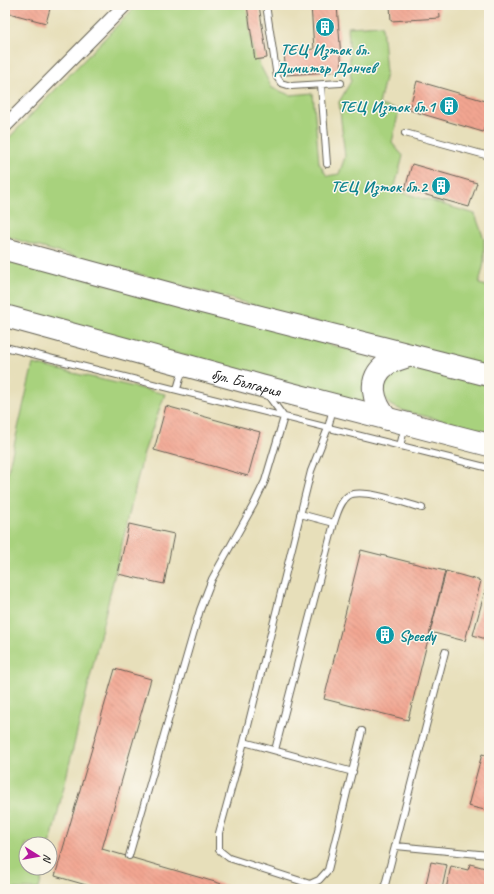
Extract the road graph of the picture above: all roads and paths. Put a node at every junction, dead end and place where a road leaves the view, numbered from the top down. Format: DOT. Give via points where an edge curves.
graph roads {
  1 [pos="125,5"];
  2 [pos="266,5"];
  3 [pos="341,83"];
  4 [pos="321,85"];
  5 [pos="5,126"];
  6 [pos="405,133"];
  7 [pos="489,156"];
  8 [pos="327,164"];
  9 [pos="5,249"];
  10 [pos="5,316"];
  11 [pos="5,347"];
  12 [pos="411,355"];
  13 [pos="184,365"];
  14 [pos="489,375"];
  15 [pos="261,386"];
  16 [pos="177,388"];
  17 [pos="334,404"];
  18 [pos="284,417"];
  19 [pos="396,421"];
  20 [pos="328,428"];
  21 [pos="489,445"];
  22 [pos="400,446"];
  23 [pos="489,468"];
  24 [pos="422,508"];
  25 [pos="300,514"];
  26 [pos="334,523"];
  27 [pos="445,652"];
  28 [pos="362,731"];
  29 [pos="244,742"];
  30 [pos="275,750"];
  31 [pos="353,772"];
  32 [pos="396,846"];
  33 [pos="489,855"];
  34 [pos="129,856"];
  35 [pos="384,889"];
  1 -- 5 [label="street"];
  2 -- 4 [label="lane" via="277,77 281,83 291,86"];
  3 -- 4 [label="lane"];
  4 -- 8 [label="lane"];
  6 -- 7 [label="lane"];
  9 -- 12 [label="highway"];
  10 -- 13 [label="highway, бул. България"];
  11 -- 16 [label="lane"];
  12 -- 14 [label="highway"];
  12 -- 19 [label="highway" via="386,365 377,375 374,386 374,399 379,410"];
  13 -- 15 [label="highway, бул. България"];
  13 -- 16 [label="lane"];
  15 -- 17 [label="highway, бул. България"];
  15 -- 18 [label="lane"];
  16 -- 18 [label="lane"];
  17 -- 19 [label="highway, бул. България"];
  17 -- 20 [label="lane"];
  18 -- 20 [label="lane"];
  18 -- 34 [label="lane" via="265,481 212,579 200,610"];
  19 -- 21 [label="highway, бул. България"];
  19 -- 22 [label="lane"];
  20 -- 22 [label="lane"];
  20 -- 25 [label="lane" via="311,471"];
  22 -- 23 [label="lane"];
  24 -- 26 [label="lane" via="369,493 356,493 348,495 340,505"];
  25 -- 26 [label="lane"];
  25 -- 29 [label="lane"];
  26 -- 30 [label="lane"];
  27 -- 32 [label="lane"];
  28 -- 31 [label="lane"];
  29 -- 30 [label="lane"];
  29 -- 31 [label="lane" via="219,833 219,850 228,858 310,884 320,880 328,870"];
  30 -- 31 [label="lane"];
  32 -- 33 [label="lane"];
  32 -- 35 [label="lane"];
}
